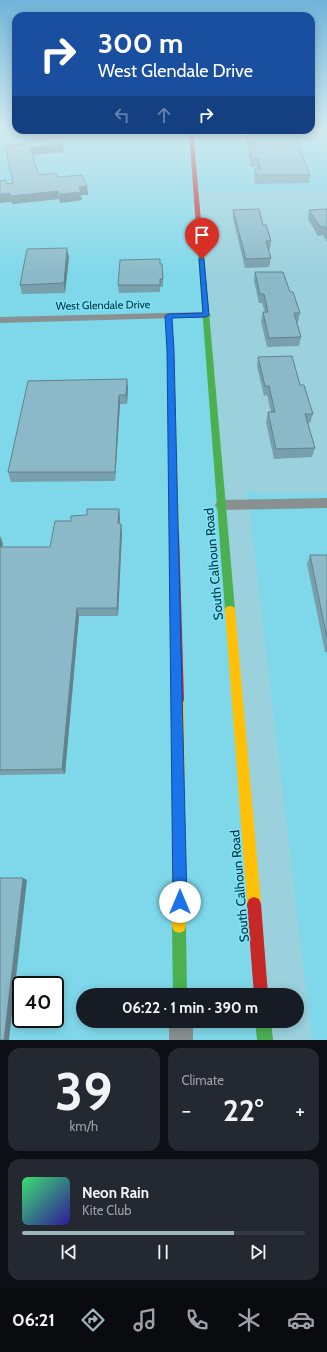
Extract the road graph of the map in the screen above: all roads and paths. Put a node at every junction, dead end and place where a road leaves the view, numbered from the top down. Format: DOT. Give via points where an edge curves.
graph roads {
  1 [pos="195,177"];
  2 [pos="206,315"];
  3 [pos="168,316"];
  4 [pos="0,320"];
  5 [pos="327,503"];
  6 [pos="222,505"];
  7 [pos="180,988"];
  8 [pos="260,988"];
  9 [pos="181,1028"];
  10 [pos="264,1028"];
  11 [pos="181,1040"];
  12 [pos="265,1040"];
  1 -- 2 [label="street, South Calhoun Road"];
  2 -- 3 [label="street, West Glendale Drive"];
  2 -- 6 [label="street, South Calhoun Road"];
  3 -- 4 [label="street, West Glendale Drive"];
  3 -- 7 [label="street" via="178,722"];
  5 -- 6 [label="street"];
  6 -- 8 [label="street, South Calhoun Road"];
  9 -- 11 [label="street"];
  10 -- 12 [label="street"];
}
